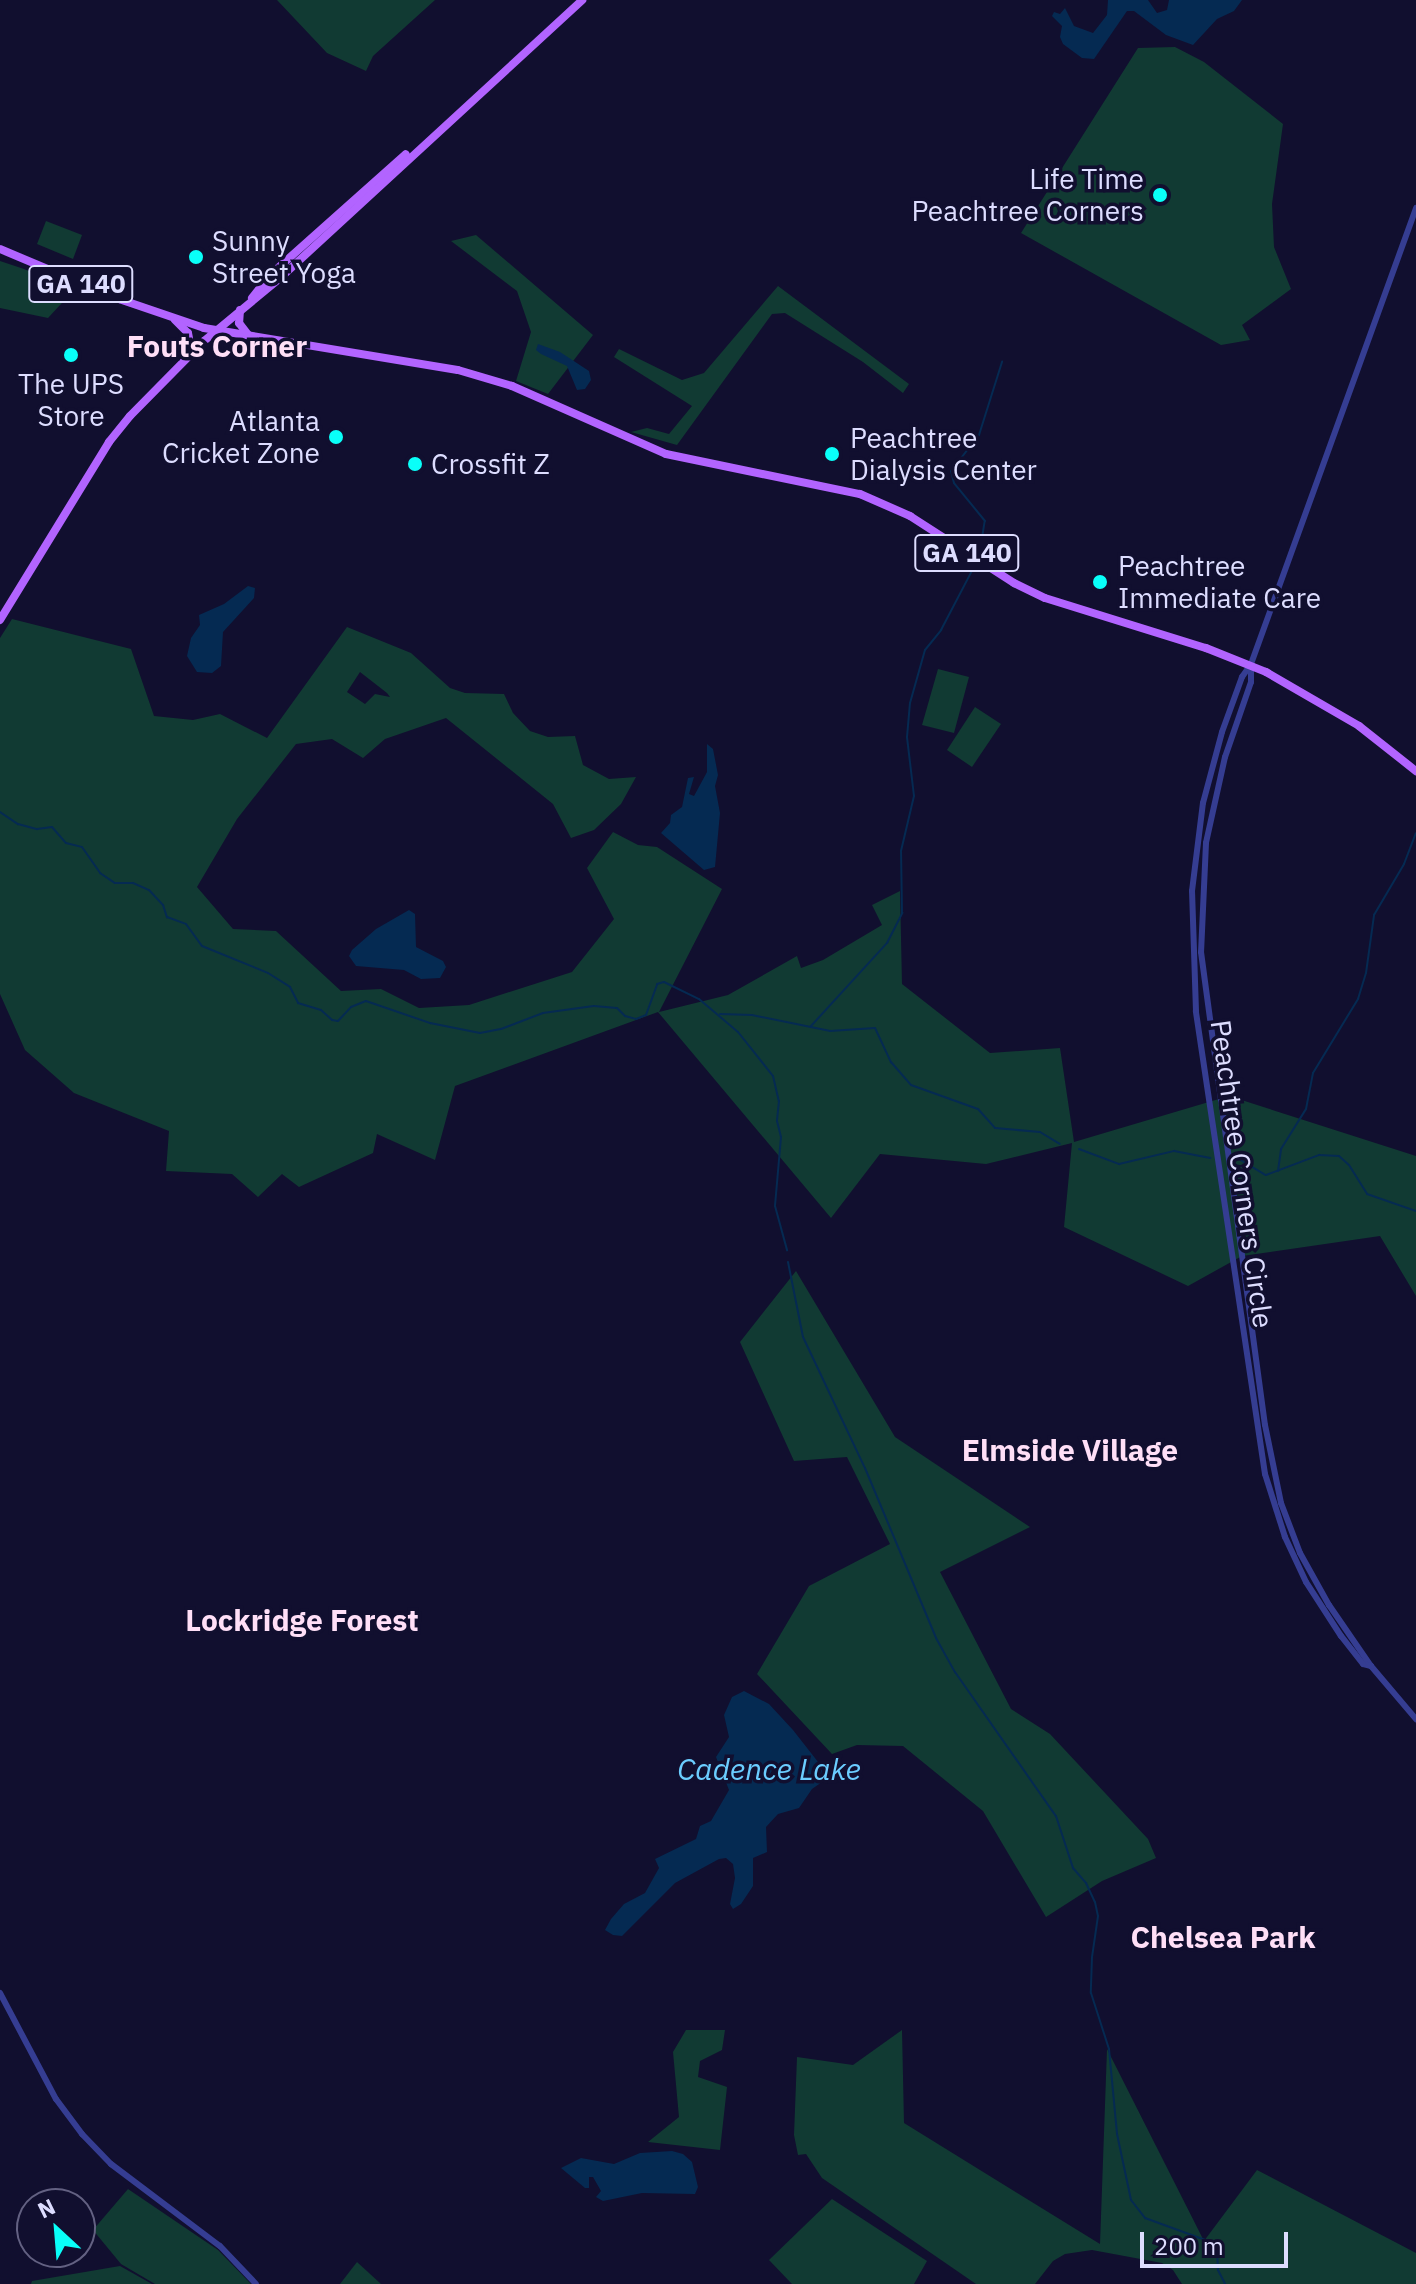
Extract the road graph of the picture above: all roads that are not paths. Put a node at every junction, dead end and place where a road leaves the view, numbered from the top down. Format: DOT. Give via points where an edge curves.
graph roads {
  1 [pos="582,0"];
  2 [pos="1416,208"];
  3 [pos="0,249"];
  4 [pos="240,310"];
  5 [pos="174,319"];
  6 [pos="216,330"];
  7 [pos="249,336"];
  8 [pos="192,353"];
  9 [pos="0,620"];
  10 [pos="1251,664"];
  11 [pos="1416,771"];
  12 [pos="1416,1719"];
  13 [pos="0,1993"];
  14 [pos="256,2284"];
  1 -- 4 [label="main road"];
  2 -- 10 [label="street, Peachtree Corners Circle"];
  3 -- 5 [label="main road, GA 140"];
  4 -- 6 [label="main road"];
  4 -- 7 [label="main road" via="239,323"];
  5 -- 6 [label="main road, GA 140"];
  5 -- 8 [label="main road" via="188,333"];
  6 -- 7 [label="main road, GA 140"];
  6 -- 8 [label="main road"];
  7 -- 10 [label="main road, GA 140" via="472,373 666,454 860,494 910,516 1040,596"];
  8 -- 9 [label="main road" via="109,442"];
  10 -- 11 [label="main road, GA 140" via="1359,726"];
  10 -- 12 [label="street, Peachtree Corners Circle" via="1222,732 1199,824 1192,891 1196,1011 1242,1330 1269,1490 1285,1537 1341,1636"];
  13 -- 14 [label="street" via="56,2099 82,2134 127,2177 230,2255"];
}
